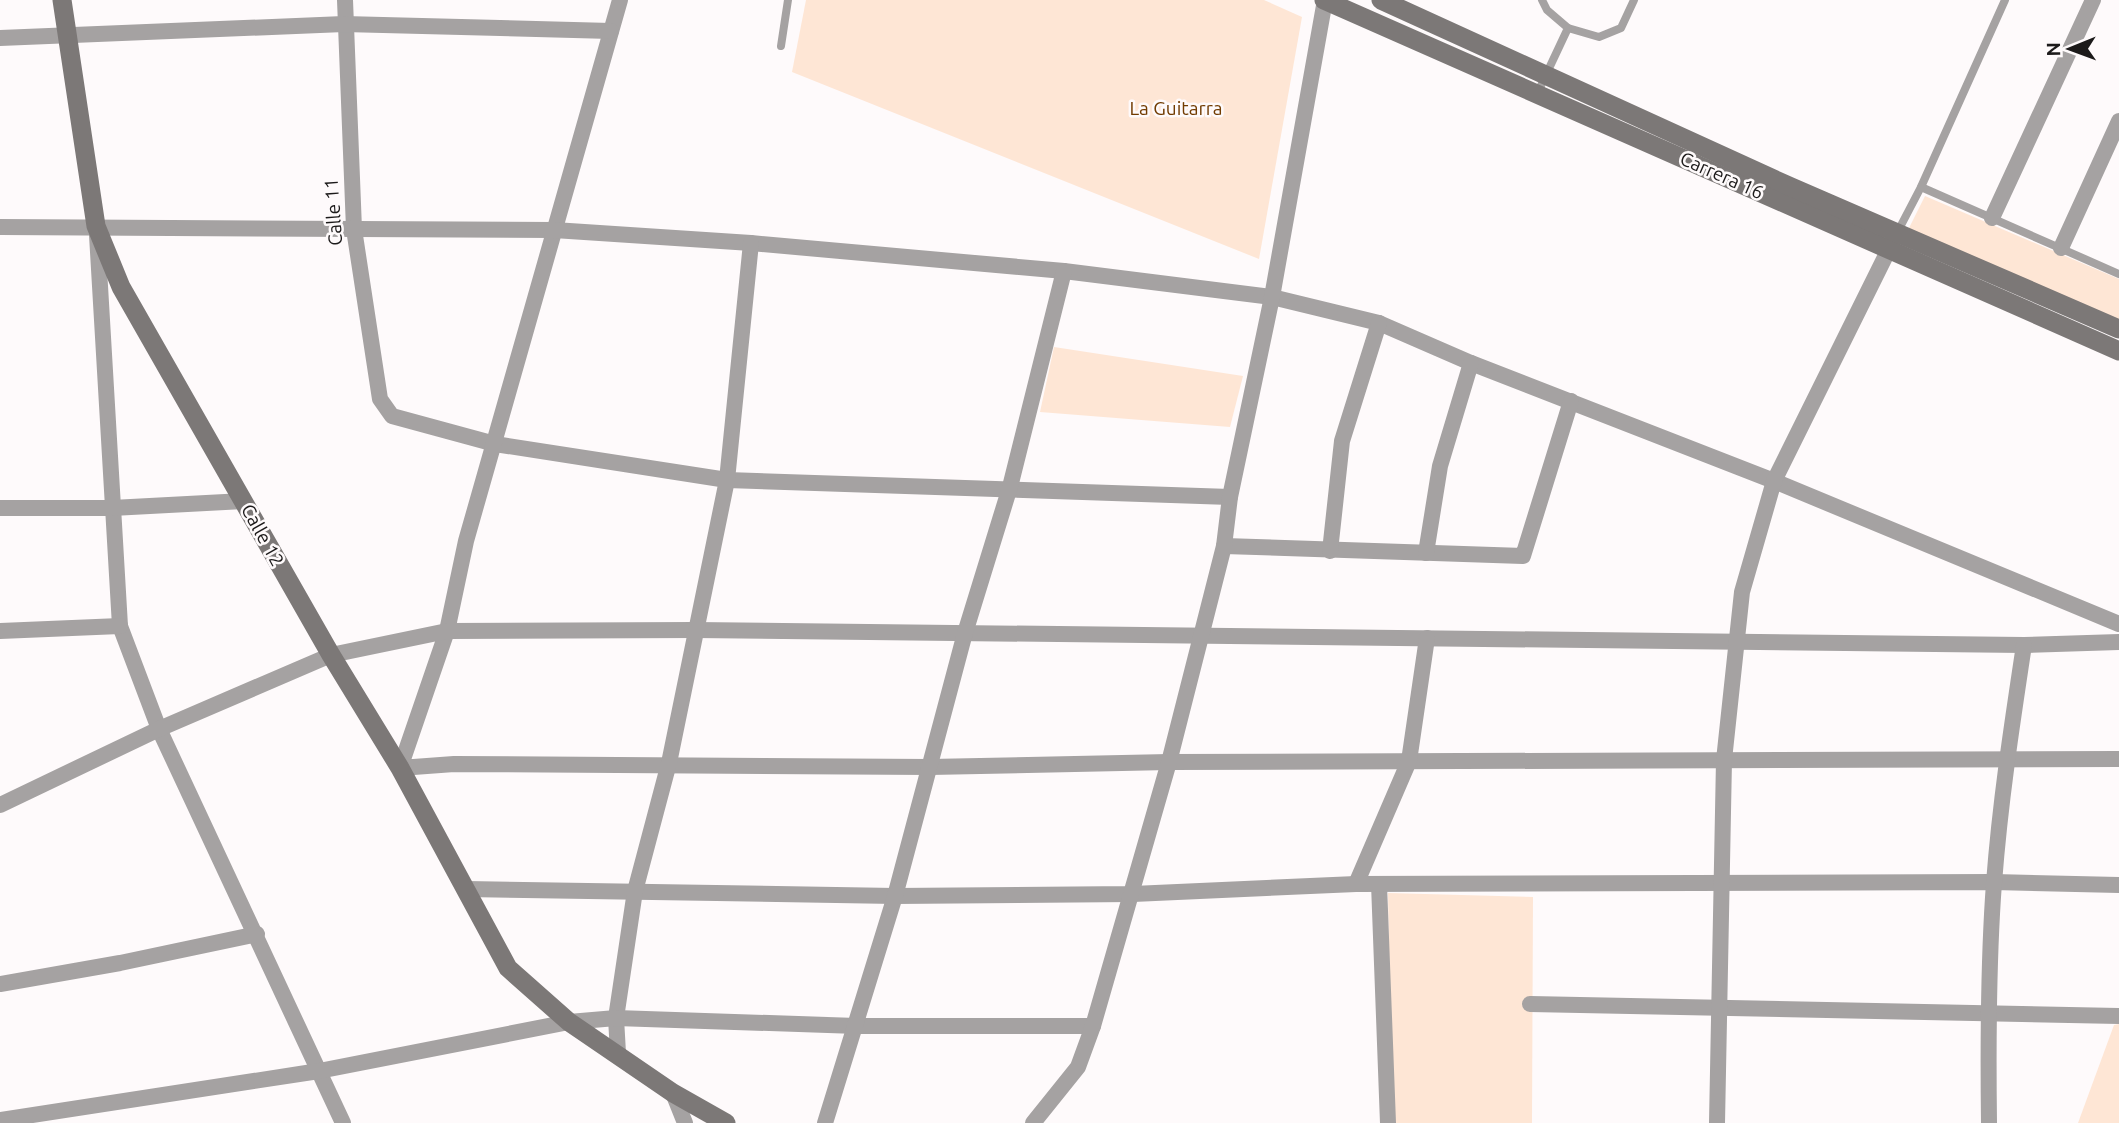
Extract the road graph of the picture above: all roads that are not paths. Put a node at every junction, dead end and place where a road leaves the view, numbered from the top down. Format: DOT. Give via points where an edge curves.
graph roads {
  1 [pos="62,0"];
  2 [pos="345,0"];
  3 [pos="620,0"];
  4 [pos="788,0"];
  5 [pos="1325,0"];
  6 [pos="1381,0"];
  7 [pos="1542,0"];
  8 [pos="1633,0"];
  9 [pos="2005,0"];
  10 [pos="2093,0"];
  11 [pos="344,24"];
  12 [pos="1568,28"];
  13 [pos="611,31"];
  14 [pos="67,35"];
  15 [pos="0,38"];
  16 [pos="781,46"];
  17 [pos="1546,75"];
  18 [pos="1537,94"];
  19 [pos="2119,121"];
  20 [pos="1922,187"];
  21 [pos="1992,218"];
  22 [pos="96,226"];
  23 [pos="0,227"];
  24 [pos="354,229"];
  25 [pos="554,230"];
  26 [pos="1893,241"];
  27 [pos="751,243"];
  28 [pos="2061,248"];
  29 [pos="1064,271"];
  30 [pos="2119,274"];
  31 [pos="1272,297"];
  32 [pos="1379,324"];
  33 [pos="2119,329"];
  34 [pos="2119,351"];
  35 [pos="1471,363"];
  36 [pos="1571,401"];
  37 [pos="495,444"];
  38 [pos="727,480"];
  39 [pos="1774,481"];
  40 [pos="1010,487"];
  41 [pos="1230,497"];
  42 [pos="244,501"];
  43 [pos="0,508"];
  44 [pos="112,508"];
  45 [pos="1224,546"];
  46 [pos="1330,551"];
  47 [pos="1426,553"];
  48 [pos="2119,624"];
  49 [pos="120,626"];
  50 [pos="695,630"];
  51 [pos="0,631"];
  52 [pos="447,632"];
  53 [pos="965,633"];
  54 [pos="1201,636"];
  55 [pos="1427,638"];
  56 [pos="1734,642"];
  57 [pos="2119,642"];
  58 [pos="2024,645"];
  59 [pos="331,655"];
  60 [pos="159,729"];
  61 [pos="2119,759"];
  62 [pos="1724,760"];
  63 [pos="2007,760"];
  64 [pos="1409,761"];
  65 [pos="1169,762"];
  66 [pos="669,763"];
  67 [pos="930,767"];
  68 [pos="400,768"];
  69 [pos="0,805"];
  70 [pos="1994,882"];
  71 [pos="1720,883"];
  72 [pos="1356,884"];
  73 [pos="1379,884"];
  74 [pos="2119,885"];
  75 [pos="466,888"];
  76 [pos="635,891"];
  77 [pos="1133,894"];
  78 [pos="895,896"];
  79 [pos="257,934"];
  80 [pos="0,984"];
  81 [pos="1530,1004"];
  82 [pos="1718,1008"];
  83 [pos="1988,1014"];
  84 [pos="2119,1016"];
  85 [pos="616,1018"];
  86 [pos="569,1021"];
  87 [pos="857,1026"];
  88 [pos="1093,1026"];
  89 [pos="618,1053"];
  90 [pos="319,1071"];
  91 [pos="673,1093"];
  92 [pos="0,1120"];
  93 [pos="343,1123"];
  94 [pos="685,1123"];
  95 [pos="726,1123"];
  96 [pos="825,1123"];
  97 [pos="1033,1123"];
  98 [pos="1388,1123"];
  99 [pos="1717,1123"];
  100 [pos="1989,1123"];
  1 -- 14 [label="main road, Calle 12"];
  2 -- 11 [label="street, Calle 11"];
  3 -- 13 [label="street"];
  4 -- 16 [label="lane"];
  5 -- 18 [label="main road, Carrera 16"];
  5 -- 31 [label="street"];
  6 -- 17 [label="main road, Carrera 16"];
  7 -- 12 [label="lane"];
  8 -- 12 [label="lane" via="1621,28 1599,37"];
  9 -- 20 [label="lane"];
  10 -- 21 [label="street"];
  11 -- 13 [label="street"];
  11 -- 14 [label="street"];
  11 -- 24 [label="street, Calle 11"];
  12 -- 17 [label="lane"];
  13 -- 25 [label="street"];
  14 -- 15 [label="street"];
  14 -- 22 [label="main road, Calle 12"];
  17 -- 18 [label="lane"];
  17 -- 26 [label="main road, Carrera 16"];
  18 -- 26 [label="main road, Carrera 16"];
  19 -- 28 [label="street"];
  20 -- 21 [label="lane"];
  20 -- 26 [label="lane"];
  21 -- 28 [label="lane"];
  22 -- 23 [label="street"];
  22 -- 24 [label="street"];
  22 -- 42 [label="main road, Calle 12" via="121,287"];
  22 -- 44 [label="street"];
  24 -- 25 [label="street"];
  24 -- 37 [label="street, Calle 11" via="380,399 392,416"];
  25 -- 27 [label="street"];
  25 -- 37 [label="street"];
  26 -- 33 [label="main road, Carrera 16"];
  26 -- 34 [label="main road, Carrera 16"];
  26 -- 39 [label="street"];
  27 -- 29 [label="street"];
  27 -- 38 [label="street"];
  28 -- 30 [label="lane"];
  29 -- 31 [label="street"];
  29 -- 40 [label="street"];
  31 -- 32 [label="street"];
  31 -- 41 [label="street"];
  32 -- 35 [label="street"];
  32 -- 46 [label="street" via="1342,441"];
  35 -- 36 [label="street"];
  35 -- 47 [label="street" via="1440,466"];
  36 -- 39 [label="street"];
  36 -- 47 [label="street" via="1523,556"];
  37 -- 38 [label="street"];
  37 -- 52 [label="street" via="466,541"];
  38 -- 40 [label="street"];
  38 -- 50 [label="street"];
  39 -- 48 [label="street"];
  39 -- 56 [label="street" via="1742,592"];
  40 -- 41 [label="street"];
  40 -- 53 [label="street"];
  41 -- 45 [label="street"];
  42 -- 44 [label="street"];
  42 -- 59 [label="main road, Calle 12"];
  43 -- 44 [label="street"];
  44 -- 49 [label="street"];
  45 -- 46 [label="street"];
  45 -- 54 [label="street"];
  46 -- 47 [label="street"];
  49 -- 51 [label="street"];
  49 -- 60 [label="street"];
  50 -- 52 [label="street"];
  50 -- 53 [label="street"];
  50 -- 66 [label="street"];
  52 -- 59 [label="street"];
  52 -- 68 [label="street"];
  53 -- 54 [label="street"];
  53 -- 67 [label="street"];
  54 -- 55 [label="street"];
  54 -- 65 [label="street"];
  55 -- 56 [label="street"];
  55 -- 64 [label="street"];
  56 -- 58 [label="street"];
  56 -- 62 [label="street"];
  57 -- 58 [label="street"];
  58 -- 63 [label="street"];
  59 -- 60 [label="street"];
  59 -- 68 [label="main road, Calle 12"];
  60 -- 69 [label="street"];
  60 -- 79 [label="street"];
  61 -- 63 [label="street"];
  62 -- 63 [label="street"];
  62 -- 64 [label="street"];
  62 -- 71 [label="street"];
  63 -- 70 [label="street"];
  64 -- 65 [label="street"];
  64 -- 72 [label="street"];
  65 -- 67 [label="street"];
  65 -- 77 [label="street"];
  66 -- 67 [label="street"];
  66 -- 68 [label="street"];
  66 -- 76 [label="street"];
  67 -- 78 [label="street"];
  68 -- 75 [label="main road, Calle 12"];
  70 -- 71 [label="street"];
  70 -- 74 [label="street"];
  70 -- 83 [label="street"];
  71 -- 73 [label="street"];
  71 -- 82 [label="street"];
  72 -- 73 [label="street"];
  72 -- 77 [label="street"];
  73 -- 98 [label="street"];
  75 -- 76 [label="street"];
  75 -- 86 [label="main road, Calle 12" via="508,968"];
  76 -- 78 [label="street"];
  76 -- 85 [label="street"];
  77 -- 78 [label="street"];
  77 -- 88 [label="street"];
  78 -- 87 [label="street"];
  79 -- 80 [label="street"];
  79 -- 90 [label="street"];
  81 -- 82 [label="street"];
  82 -- 83 [label="street"];
  82 -- 99 [label="street"];
  83 -- 84 [label="street"];
  83 -- 100 [label="street"];
  85 -- 86 [label="street"];
  85 -- 87 [label="street"];
  85 -- 89 [label="street"];
  86 -- 89 [label="main road, Calle 12"];
  86 -- 90 [label="street"];
  87 -- 88 [label="street"];
  87 -- 96 [label="street"];
  88 -- 97 [label="street" via="1078,1068"];
  89 -- 91 [label="main road, Calle 12"];
  90 -- 92 [label="street"];
  90 -- 93 [label="street"];
  91 -- 94 [label="street"];
  91 -- 95 [label="main road, Calle 12"];
}
